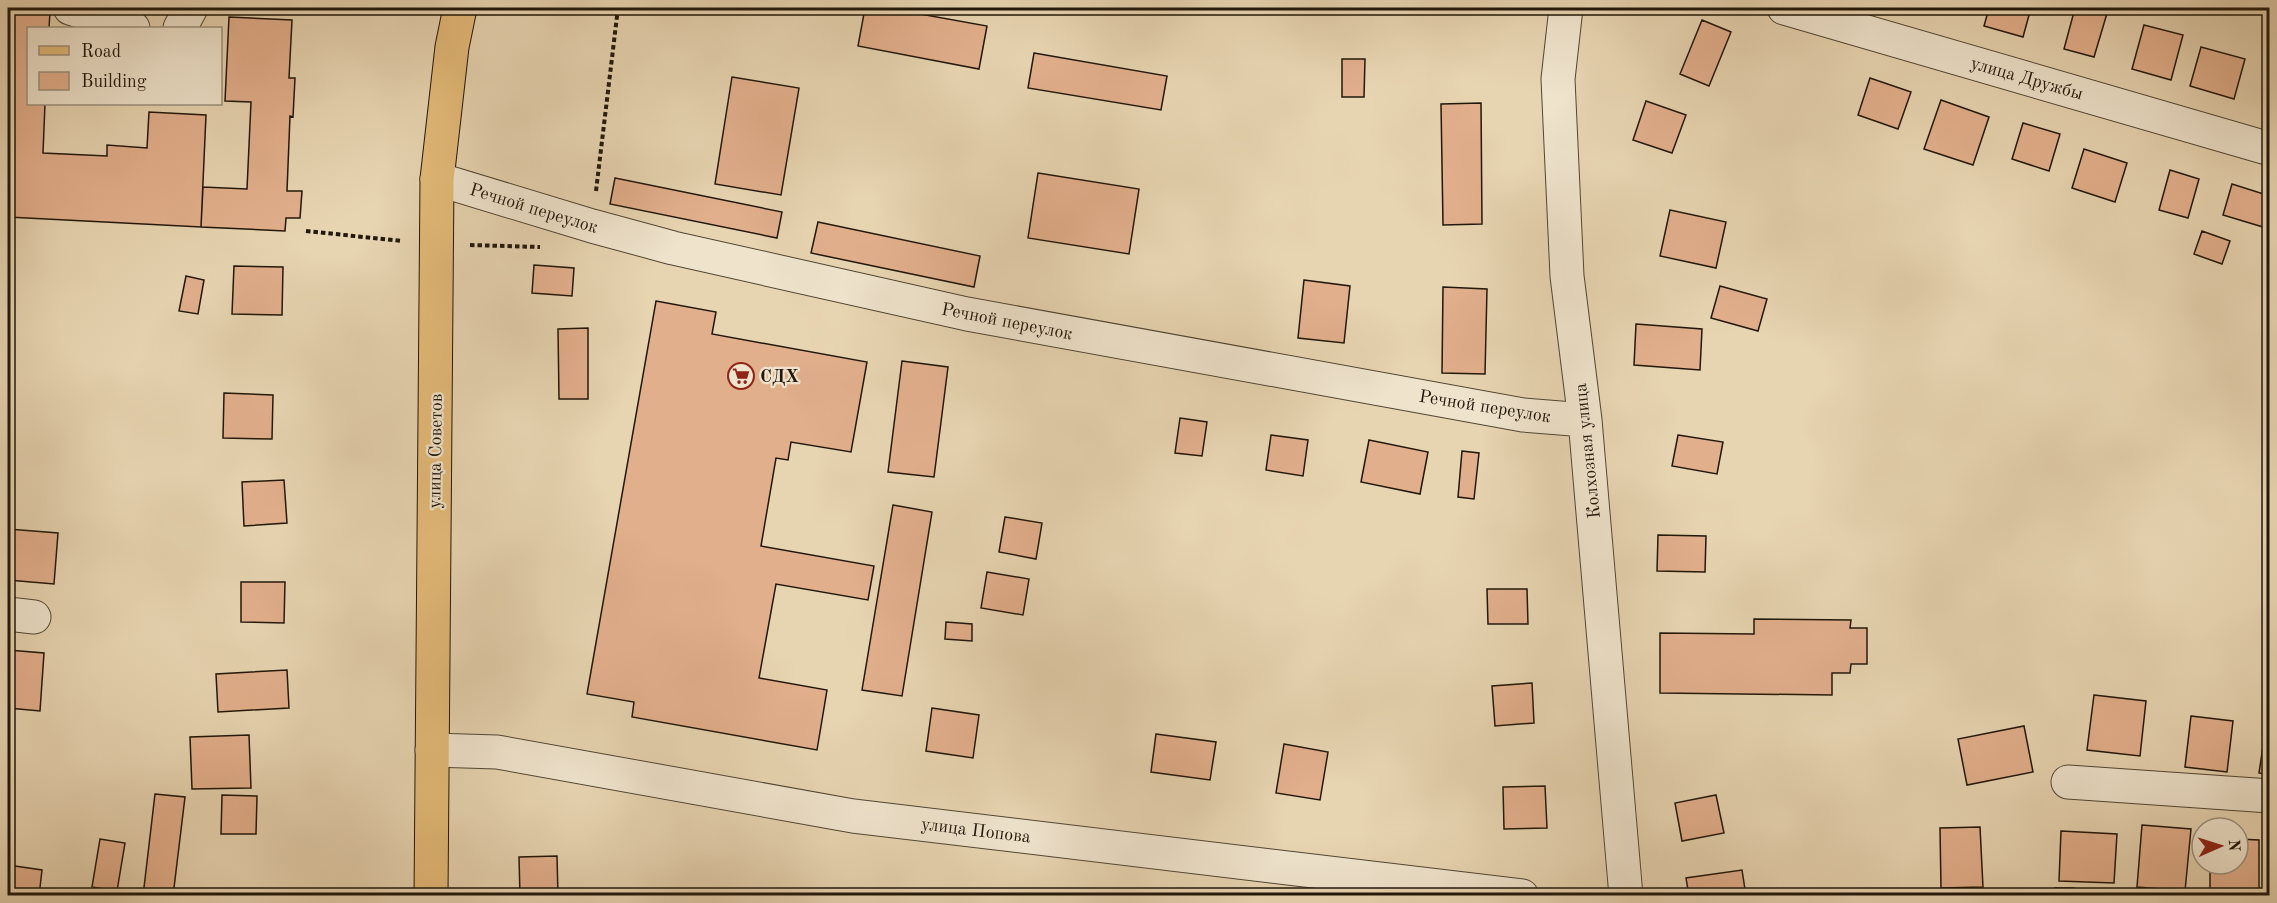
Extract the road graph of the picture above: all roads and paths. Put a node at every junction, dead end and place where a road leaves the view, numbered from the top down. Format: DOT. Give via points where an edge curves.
graph roads {
  1 [pos="70,8"];
  2 [pos="191,8"];
  3 [pos="460,8"];
  4 [pos="618,8"];
  5 [pos="1566,8"];
  6 [pos="1784,8"];
  7 [pos="130,27"];
  8 [pos="181,27"];
  9 [pos="2270,149"];
  10 [pos="437,179"];
  11 [pos="592,226"];
  12 [pos="1585,420"];
  13 [pos="432,750"];
  14 [pos="2068,782"];
  15 [pos="2270,796"];
  16 [pos="431,896"];
  17 [pos="1522,896"];
  18 [pos="1626,896"];
  1 -- 7 [label="street"];
  2 -- 8 [label="street"];
  3 -- 10 [label="main road, улица Советов"];
  4 -- 11 [label="path"];
  5 -- 12 [label="street, Колхозная улица" via="1558,79 1567,264"];
  6 -- 9 [label="street, улица Дружбы"];
  10 -- 11 [label="street, Речной переулок"];
  10 -- 13 [label="main road, улица Советов"];
  11 -- 12 [label="street, Речной переулок" via="967,314 1523,415"];
  12 -- 18 [label="street, Колхозная улица"];
  13 -- 16 [label="main road, улица Советов"];
  13 -- 17 [label="street, улица Попова" via="497,752 853,816"];
  14 -- 15 [label="street"];
}
